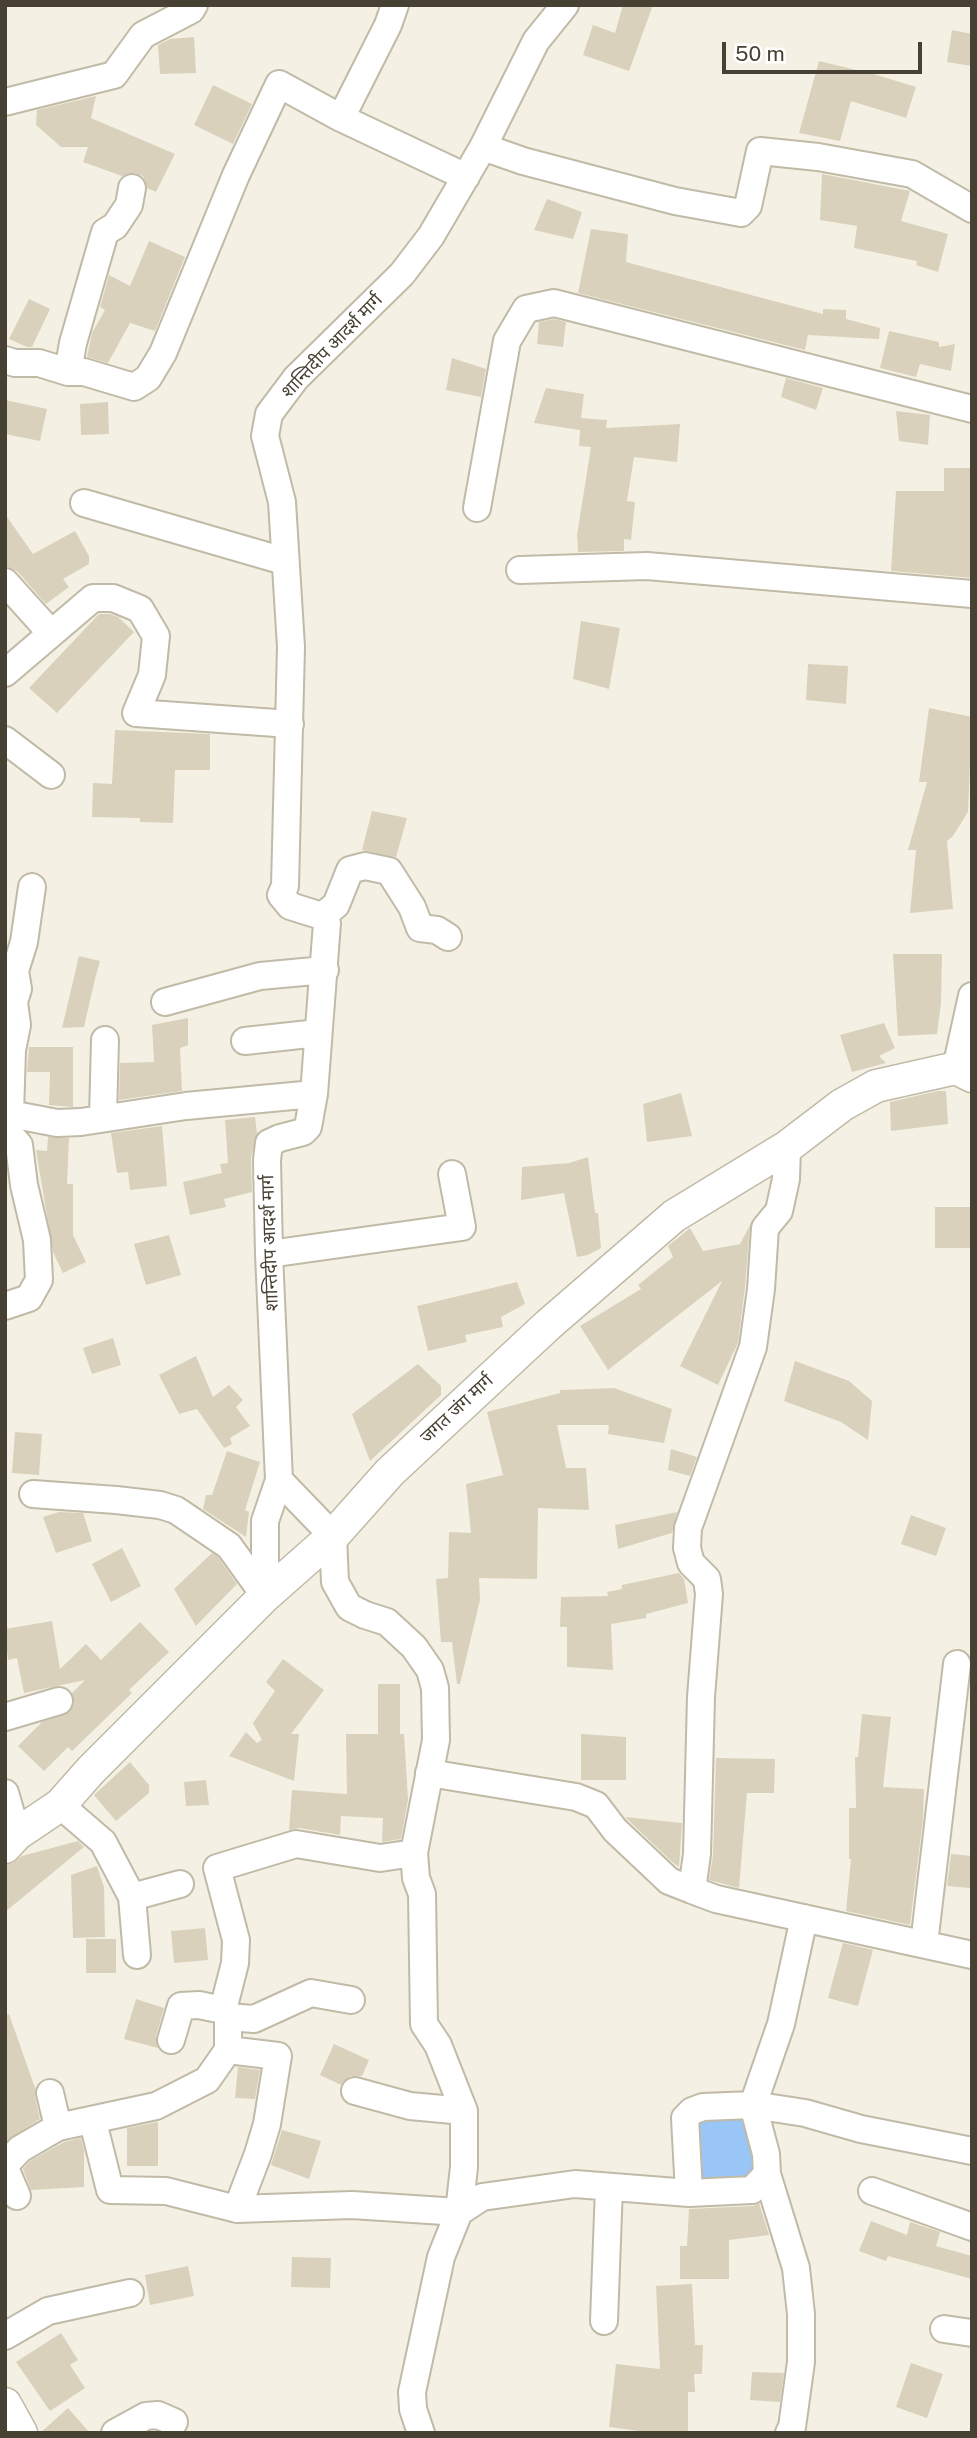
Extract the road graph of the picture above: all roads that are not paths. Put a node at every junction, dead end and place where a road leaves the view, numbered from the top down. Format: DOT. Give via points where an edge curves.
graph roads {
  1 [pos="194,5"];
  2 [pos="395,5"];
  3 [pos="565,5"];
  4 [pos="5,102"];
  5 [pos="341,118"];
  6 [pos="483,147"];
  7 [pos="466,177"];
  8 [pos="132,188"];
  9 [pos="972,209"];
  10 [pos="5,360"];
  11 [pos="68,372"];
  12 [pos="972,409"];
  13 [pos="84,503"];
  14 [pos="477,508"];
  15 [pos="285,561"];
  16 [pos="520,570"];
  17 [pos="5,582"];
  18 [pos="972,594"];
  19 [pos="51,633"];
  20 [pos="5,673"];
  21 [pos="290,724"];
  22 [pos="5,740"];
  23 [pos="51,775"];
  24 [pos="32,887"];
  25 [pos="322,916"];
  26 [pos="448,937"];
  27 [pos="325,970"];
  28 [pos="972,996"];
  29 [pos="165,1002"];
  30 [pos="318,1033"];
  31 [pos="105,1040"];
  32 [pos="245,1041"];
  33 [pos="964,1072"];
  34 [pos="8,1082"];
  35 [pos="314,1094"];
  36 [pos="10,1114"];
  37 [pos="103,1117"];
  38 [pos="787,1147"];
  39 [pos="452,1174"];
  40 [pos="269,1254"];
  41 [pos="5,1306"];
  42 [pos="279,1480"];
  43 [pos="33,1494"];
  44 [pos="333,1535"];
  45 [pos="265,1596"];
  46 [pos="957,1664"];
  47 [pos="59,1701"];
  48 [pos="5,1717"];
  49 [pos="429,1773"];
  50 [pos="5,1793"];
  51 [pos="60,1805"];
  52 [pos="11,1840"];
  53 [pos="414,1853"];
  54 [pos="180,1885"];
  55 [pos="692,1890"];
  56 [pos="132,1897"];
  57 [pos="804,1918"];
  58 [pos="924,1944"];
  59 [pos="137,1955"];
  60 [pos="972,1955"];
  61 [pos="351,2000"];
  62 [pos="226,2013"];
  63 [pos="171,2040"];
  64 [pos="228,2050"];
  65 [pos="355,2091"];
  66 [pos="50,2093"];
  67 [pos="753,2105"];
  68 [pos="464,2111"];
  69 [pos="93,2122"];
  70 [pos="58,2127"];
  71 [pos="972,2151"];
  72 [pos="5,2167"];
  73 [pos="767,2174"];
  74 [pos="608,2187"];
  75 [pos="873,2191"];
  76 [pos="689,2193"];
  77 [pos="17,2196"];
  78 [pos="237,2210"];
  79 [pos="459,2212"];
  80 [pos="972,2227"];
  81 [pos="130,2293"];
  82 [pos="604,2321"];
  83 [pos="944,2329"];
  84 [pos="972,2333"];
  85 [pos="5,2336"];
  86 [pos="5,2404"];
  87 [pos="174,2422"];
  88 [pos="21,2433"];
  89 [pos="115,2433"];
  90 [pos="421,2433"];
  91 [pos="789,2433"];
  1 -- 4 [label="street" via="143,35 114,75"];
  2 -- 5 [label="street"];
  3 -- 6 [label="street, शान्तिदीप आदर्श मार्ग" via="536,41"];
  5 -- 7 [label="street"];
  5 -- 11 [label="street" via="279,84 163,353 148,378 134,387 84,372"];
  6 -- 7 [label="street, शान्तिदीप आदर्श मार्ग"];
  6 -- 9 [label="street" via="674,201 741,213 748,206 760,151 818,156 912,174"];
  7 -- 15 [label="street, शान्तिदीप आदर्श मार्ग" via="432,236 402,274 296,378 269,414 265,436 282,502"];
  8 -- 11 [label="street" via="129,205 106,232"];
  10 -- 11 [label="street"];
  12 -- 14 [label="street" via="554,303 526,309 507,341"];
  13 -- 15 [label="street"];
  15 -- 21 [label="street, शान्तिदीप आदर्श मार्ग"];
  16 -- 18 [label="street" via="647,566"];
  17 -- 19 [label="street"];
  19 -- 20 [label="street"];
  19 -- 21 [label="street" via="93,598 113,598 140,609 156,636 152,675 136,713"];
  21 -- 25 [label="street, शान्तिदीप आदर्श मार्ग" via="285,886 281,895 290,906"];
  22 -- 23 [label="street"];
  24 -- 34 [label="street" via="15,971 17,1025"];
  25 -- 26 [label="street" via="336,905 350,870 365,866 389,871 420,928"];
  25 -- 27 [label="street, शान्तिदीप आदर्श मार्ग" via="327,923"];
  27 -- 29 [label="street" via="260,976"];
  27 -- 30 [label="street, शान्तिदीप आदर्श मार्ग"];
  28 -- 33 [label="street"];
  30 -- 32 [label="street"];
  30 -- 35 [label="street, शान्तिदीप आदर्श मार्ग"];
  31 -- 37 [label="street"];
  33 -- 38 [label="street, जगत जंग मार्ग" via="876,1086 842,1105"];
  34 -- 36 [label="street"];
  35 -- 37 [label="street"];
  35 -- 40 [label="street, शान्तिदीप आदर्श मार्ग" via="308,1127 269,1143"];
  36 -- 37 [label="street" via="57,1123"];
  36 -- 41 [label="street" via="10,1135 19,1145 37,1240 39,1280 29,1298"];
  38 -- 44 [label="street, जगत जंग मार्ग" via="674,1216 613,1268 390,1472"];
  38 -- 55 [label="street" via="779,1210 765,1228 753,1347 688,1528 691,1563 706,1579 709,1594"];
  39 -- 40 [label="street" via="461,1227"];
  40 -- 42 [label="street, शान्तिदीप आदर्श मार्ग"];
  42 -- 44 [label="street"];
  42 -- 45 [label="street, शान्तिदीप आदर्श मार्ग" via="265,1521"];
  43 -- 45 [label="street" via="176,1510 229,1546"];
  44 -- 45 [label="street, जगत जंग मार्ग"];
  44 -- 49 [label="street" via="335,1582 349,1606 387,1622 414,1647 430,1671 435,1688 436,1740"];
  45 -- 51 [label="street, जगत जंग मार्ग"];
  46 -- 58 [label="street"];
  47 -- 48 [label="street"];
  49 -- 53 [label="street"];
  49 -- 55 [label="street" via="576,1797 596,1805 668,1881"];
  50 -- 52 [label="street"];
  51 -- 52 [label="street, जगत जंग मार्ग"];
  51 -- 56 [label="street" via="103,1842"];
  53 -- 62 [label="street" via="380,1858 296,1844 217,1868 236,1940"];
  53 -- 68 [label="street" via="422,1894 424,2024 438,2045"];
  54 -- 56 [label="street"];
  55 -- 57 [label="street"];
  56 -- 59 [label="street"];
  57 -- 58 [label="street"];
  57 -- 67 [label="street" via="781,2024"];
  58 -- 60 [label="street"];
  61 -- 62 [label="street" via="311,1993 254,2019"];
  62 -- 63 [label="street" via="199,2005 181,2006"];
  62 -- 64 [label="street"];
  64 -- 69 [label="street" via="207,2080 156,2106"];
  64 -- 78 [label="street" via="278,2056 267,2124"];
  65 -- 68 [label="street" via="410,2106"];
  66 -- 70 [label="street"];
  67 -- 71 [label="street"];
  67 -- 73 [label="street"];
  67 -- 76 [label="street" via="703,2107 685,2118"];
  68 -- 79 [label="street"];
  69 -- 70 [label="street"];
  69 -- 78 [label="street" via="110,2189 166,2191"];
  70 -- 72 [label="street" via="20,2149"];
  72 -- 77 [label="street"];
  73 -- 76 [label="street" via="752,2190"];
  73 -- 91 [label="street" via="796,2268 801,2314 801,2362"];
  74 -- 76 [label="street"];
  74 -- 79 [label="street" via="575,2184 482,2197"];
  74 -- 82 [label="street"];
  75 -- 80 [label="street"];
  78 -- 79 [label="street" via="352,2205"];
  79 -- 90 [label="street" via="441,2257 414,2373 412,2409"];
  81 -- 85 [label="street" via="48,2311"];
  83 -- 84 [label="street"];
  86 -- 88 [label="street"];
  87 -- 89 [label="street" via="146,2416"];
}
